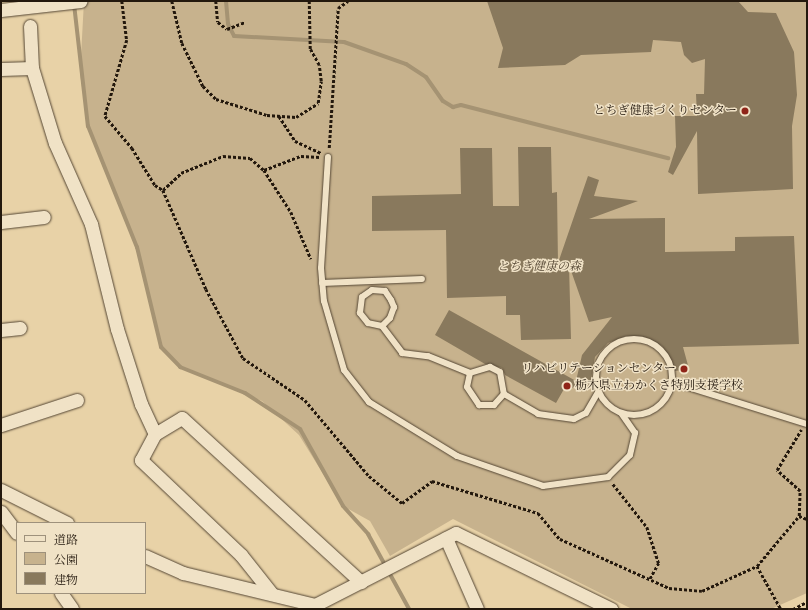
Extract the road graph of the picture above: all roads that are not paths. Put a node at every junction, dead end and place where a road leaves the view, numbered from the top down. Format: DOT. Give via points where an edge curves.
graph roads {
  1 [pos="80,1"];
  2 [pos="1,10"];
  3 [pos="30,26"];
  4 [pos="32,68"];
  5 [pos="1,69"];
  6 [pos="328,157"];
  7 [pos="44,217"];
  8 [pos="1,222"];
  9 [pos="422,279"];
  10 [pos="322,282"];
  11 [pos="382,326"];
  12 [pos="20,328"];
  13 [pos="1,330"];
  14 [pos="470,373"];
  15 [pos="672,382"];
  16 [pos="598,392"];
  17 [pos="504,394"];
  18 [pos="77,400"];
  19 [pos="621,413"];
  20 [pos="807,424"];
  21 [pos="1,426"];
  22 [pos="155,434"];
  23 [pos="1,490"];
  24 [pos="1,512"];
  25 [pos="65,522"];
  26 [pos="16,532"];
  27 [pos="446,538"];
  28 [pos="146,556"];
  29 [pos="361,582"];
  30 [pos="62,594"];
  31 [pos="272,594"];
  32 [pos="72,609"];
  33 [pos="477,609"];
  34 [pos="611,609"];
  1 -- 2 [label="street"];
  3 -- 4 [label="street"];
  4 -- 5 [label="street"];
  4 -- 22 [label="street" via="55,143 91,224 117,329 141,404"];
  6 -- 10 [label="lane"];
  7 -- 8 [label="street"];
  9 -- 10 [label="lane"];
  10 -- 19 [label="lane" via="332,336 344,370 369,402 457,456 543,486 608,477 630,455 635,433"];
  11 -- 11 [label="lane" via="368,323 360,313 362,297 372,290 385,291 394,307 390,318"];
  11 -- 14 [label="lane" via="402,353 428,356"];
  12 -- 13 [label="street"];
  14 -- 17 [label="lane" via="490,367 500,372"];
  14 -- 17 [label="lane" via="467,387 479,405 494,404"];
  15 -- 16 [label="lane" via="671,368 663,353 652,344 628,339 608,349 599,361 595,378"];
  15 -- 19 [label="lane" via="666,397 652,411 638,415"];
  15 -- 20 [label="lane"];
  16 -- 17 [label="lane" via="586,413 574,419 538,414"];
  16 -- 19 [label="lane" via="604,402"];
  18 -- 21 [label="street"];
  22 -- 29 [label="street" via="182,418"];
  22 -- 31 [label="street" via="141,460 241,555"];
  23 -- 25 [label="street"];
  24 -- 26 [label="street"];
  27 -- 29 [label="street"];
  27 -- 33 [label="street"];
  27 -- 34 [label="street" via="456,533"];
  28 -- 31 [label="street" via="183,572"];
  29 -- 31 [label="street" via="315,605"];
  30 -- 32 [label="street"];
}
